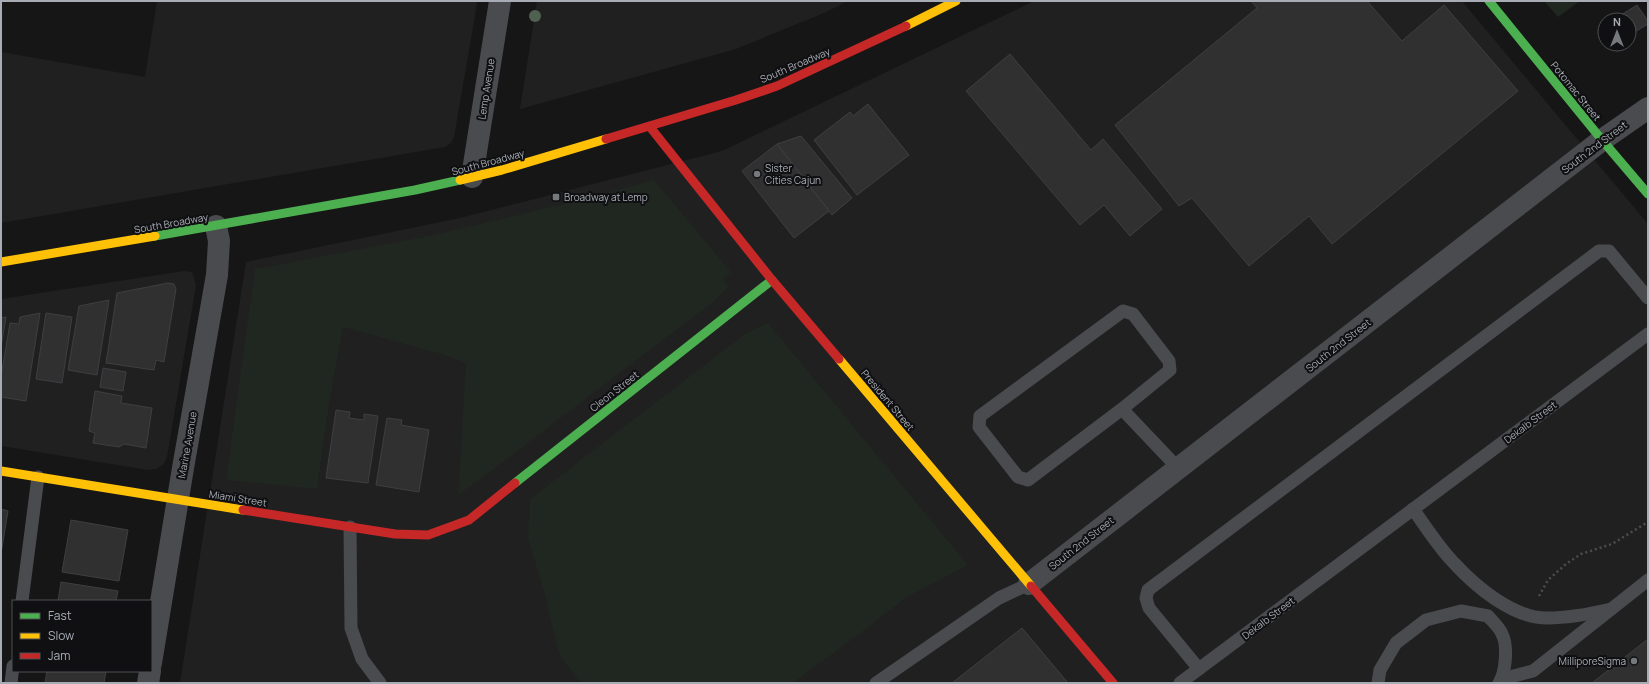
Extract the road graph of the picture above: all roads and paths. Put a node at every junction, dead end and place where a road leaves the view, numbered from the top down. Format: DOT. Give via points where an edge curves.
graph roads {
  1 [pos="500,1"];
  2 [pos="956,1"];
  3 [pos="1489,1"];
  4 [pos="1648,108"];
  5 [pos="650,127"];
  6 [pos="1602,140"];
  7 [pos="472,177"];
  8 [pos="1648,194"];
  9 [pos="216,226"];
  10 [pos="1,262"];
  11 [pos="772,280"];
  12 [pos="1648,298"];
  13 [pos="1648,334"];
  14 [pos="1122,409"];
  15 [pos="1178,468"];
  16 [pos="1,471"];
  17 [pos="38,477"];
  18 [pos="178,499"];
  19 [pos="1413,509"];
  20 [pos="469,520"];
  21 [pos="1648,522"];
  22 [pos="350,527"];
  23 [pos="1648,580"];
  24 [pos="1029,584"];
  25 [pos="22,600"];
  26 [pos="1496,600"];
  27 [pos="1610,609"];
  28 [pos="1488,616"];
  29 [pos="1534,616"];
  30 [pos="152,657"];
  31 [pos="1199,669"];
  32 [pos="12,672"];
  33 [pos="150,672"];
  34 [pos="1501,681"];
  35 [pos="11,683"];
  36 [pos="148,683"];
  37 [pos="380,683"];
  38 [pos="876,683"];
  39 [pos="1113,683"];
  40 [pos="1180,683"];
  41 [pos="1378,683"];
  1 -- 7 [label="street, Lemp Avenue"];
  2 -- 5 [label="street, South Broadway" via="777,86"];
  3 -- 6 [label="street, Potomac Street"];
  4 -- 6 [label="street, South 2nd Street"];
  5 -- 7 [label="street, South Broadway"];
  5 -- 11 [label="street, President Street"];
  6 -- 8 [label="street, Potomac Street"];
  6 -- 15 [label="street, South 2nd Street"];
  7 -- 9 [label="street, South Broadway" via="441,185"];
  9 -- 10 [label="street, South Broadway"];
  9 -- 18 [label="street, Marine Avenue" via="217,275"];
  11 -- 20 [label="street, Cleon Street"];
  11 -- 24 [label="street, President Street"];
  12 -- 31 [label="lane" via="1609,251 1599,251 1148,590 1146,598 1149,608"];
  13 -- 19 [label="lane, Dekalb Street"];
  14 -- 14 [label="lane" via="1028,480 1018,477 979,427 980,416 1123,311 1133,314 1169,361 1170,370"];
  14 -- 15 [label="lane"];
  15 -- 24 [label="street, South 2nd Street"];
  16 -- 17 [label="street, Miami Street"];
  17 -- 18 [label="street, Miami Street"];
  17 -- 25 [label="lane"];
  18 -- 22 [label="street, Miami Street"];
  18 -- 30 [label="street, Marine Avenue"];
  19 -- 26 [label="lane" via="1453,563"];
  19 -- 31 [label="lane, Dekalb Street"];
  20 -- 22 [label="street, Miami Street" via="428,535 395,534"];
  21 -- 29 [label="path" via="1612,544 1581,554 1566,564 1548,580 1538,598"];
  22 -- 37 [label="lane" via="351,628 362,659"];
  23 -- 27 [label="lane"];
  24 -- 38 [label="lane" via="999,598"];
  24 -- 39 [label="street, President Street"];
  26 -- 28 [label="lane"];
  26 -- 29 [label="lane" via="1526,615"];
  27 -- 29 [label="lane" via="1580,616"];
  27 -- 34 [label="lane" via="1533,671"];
  28 -- 34 [label="lane" via="1503,634 1506,660"];
  28 -- 41 [label="lane" via="1461,611 1426,620 1396,643 1380,670"];
  31 -- 40 [label="lane, Dekalb Street"];
  32 -- 35 [label="lane"];
  33 -- 36 [label="street"];
}
